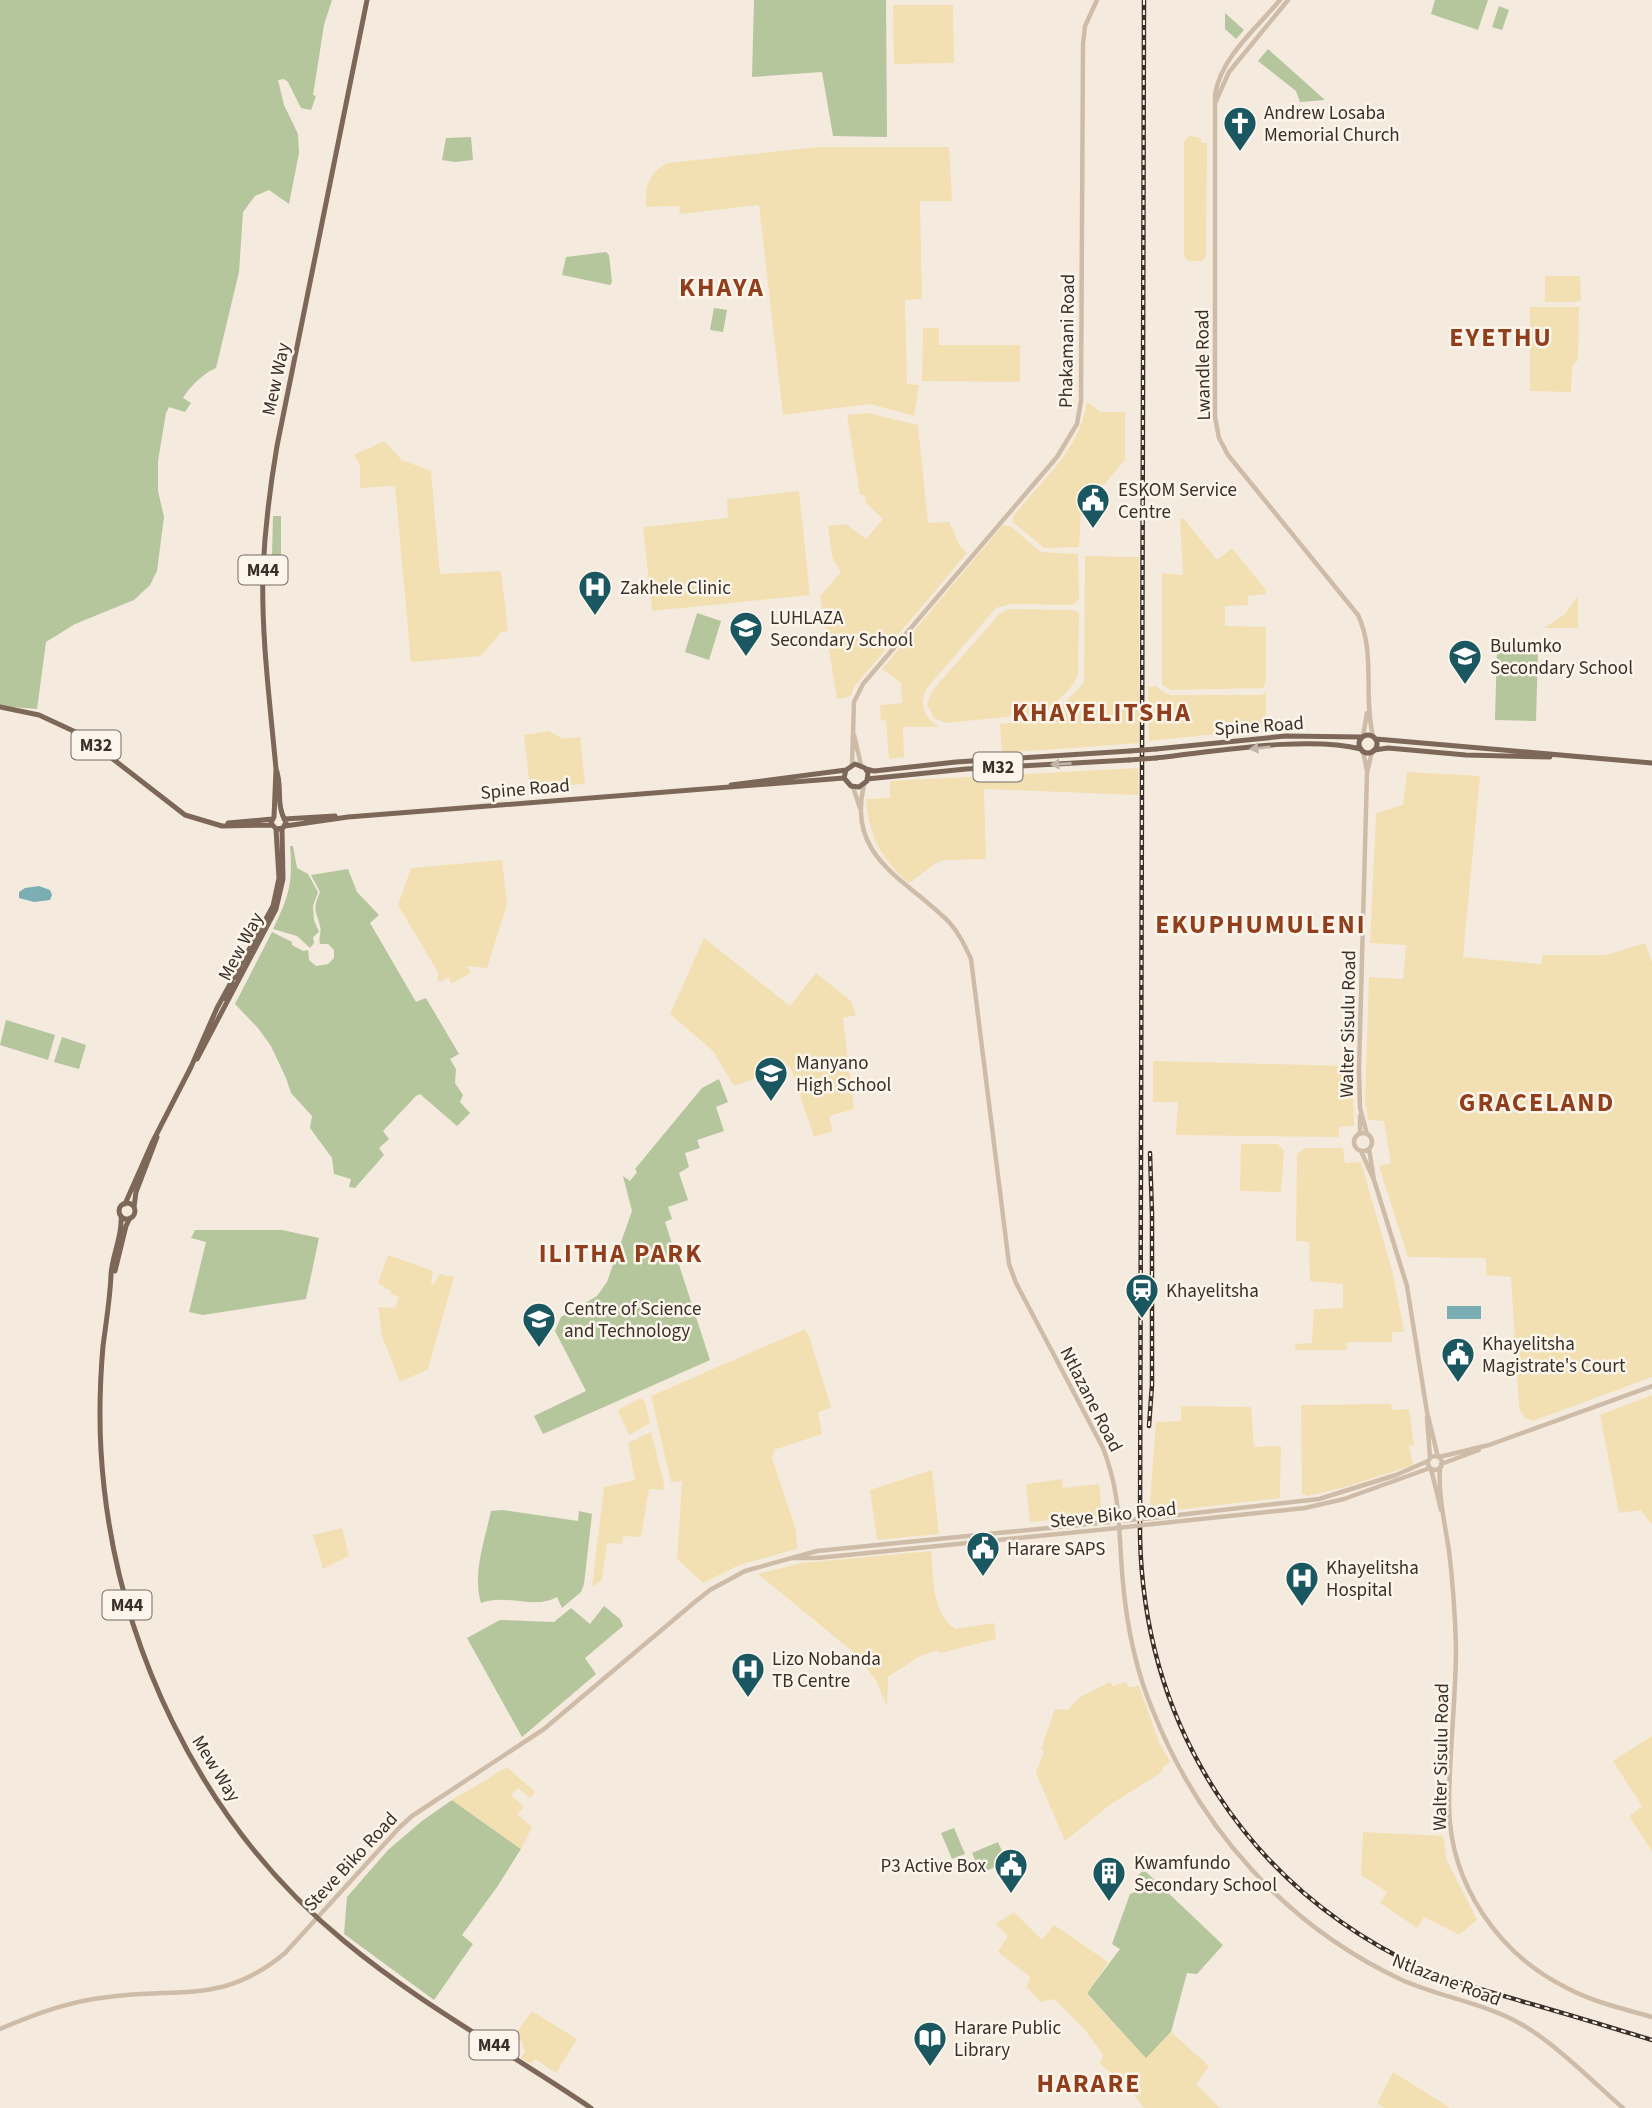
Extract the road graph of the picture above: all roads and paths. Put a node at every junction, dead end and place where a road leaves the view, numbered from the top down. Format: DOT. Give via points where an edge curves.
graph roads {
  1 [pos="367,0"];
  2 [pos="1097,0"];
  3 [pos="1280,0"];
  4 [pos="1288,0"];
  5 [pos="1216,103"];
  6 [pos="1368,702"];
  7 [pos="0,707"];
  8 [pos="853,731"];
  9 [pos="1362,737"];
  10 [pos="1374,738"];
  11 [pos="1362,750"];
  12 [pos="1373,751"];
  13 [pos="1581,757"];
  14 [pos="1652,763"];
  15 [pos="852,765"];
  16 [pos="863,767"];
  17 [pos="846,770"];
  18 [pos="1367,772"];
  19 [pos="844,778"];
  20 [pos="866,782"];
  21 [pos="853,787"];
  22 [pos="704,789"];
  23 [pos="860,808"];
  24 [pos="278,823"];
  25 [pos="261,942"];
  26 [pos="232,978"];
  27 [pos="218,1021"];
  28 [pos="191,1067"];
  29 [pos="1360,1108"];
  30 [pos="158,1134"];
  31 [pos="1360,1134"];
  32 [pos="1367,1134"];
  33 [pos="1369,1149"];
  34 [pos="1361,1151"];
  35 [pos="1374,1181"];
  36 [pos="125,1204"];
  37 [pos="134,1207"];
  38 [pos="121,1216"];
  39 [pos="130,1218"];
  40 [pos="112,1280"];
  41 [pos="1652,1386"];
  42 [pos="1427,1412"];
  43 [pos="1489,1445"];
  44 [pos="1439,1457"];
  45 [pos="1429,1459"];
  46 [pos="1441,1466"];
  47 [pos="1431,1468"];
  48 [pos="1444,1517"];
  49 [pos="1153,1521"];
  50 [pos="317,1917"];
  51 [pos="1652,2017"];
  52 [pos="0,2028"];
  53 [pos="591,2108"];
  54 [pos="1623,2108"];
  1 -- 24 [label="main road, Mew Way / M44" via="267,515 264,606"];
  2 -- 8 [label="street, Phakamani Road" via="1083,38 1081,401 1077,424 1057,457 863,684 854,702"];
  3 -- 5 [label="street, Lwandle Road" via="1226,62 1217,82"];
  4 -- 5 [label="street, Lwandle Road" via="1229,72"];
  5 -- 6 [label="street, Lwandle Road" via="1217,430 1228,455 1359,615 1367,641"];
  6 -- 9 [label="street, Lwandle Road"];
  6 -- 10 [label="street, Lwandle Road"];
  7 -- 24 [label="main road, Spine Road / M32" via="39,715 82,735 185,815 222,826"];
  8 -- 15 [label="street, Phakamani Road"];
  8 -- 16 [label="street, Phakamani Road"];
  9 -- 10 [label="main road, Spine Road / M32"];
  9 -- 11 [label="main road"];
  9 -- 16 [label="main road, Spine Road / M32, bridge" via="1286,736 874,771"];
  10 -- 12 [label="main road" via="1377,745"];
  10 -- 13 [label="main road, Spine Road / M32"];
  11 -- 12 [label="main road, Spine Road / M32"];
  11 -- 18 [label="street, Walter Sisulu Road"];
  11 -- 20 [label="main road, Spine Road / M32, one-way, bridge" via="1291,745 966,769"];
  12 -- 13 [label="main road, Spine Road / M32"];
  12 -- 18 [label="street, Walter Sisulu Road"];
  13 -- 14 [label="main road, Spine Road / M32"];
  15 -- 16 [label="main road, Spine Road / M32"];
  15 -- 17 [label="main road"];
  16 -- 20 [label="main road"];
  17 -- 19 [label="main road"];
  17 -- 22 [label="main road, Spine Road / M32"];
  18 -- 29 [label="street, Walter Sisulu Road"];
  19 -- 21 [label="main road"];
  19 -- 22 [label="main road, Spine Road / M32"];
  20 -- 21 [label="main road, Spine Road / M32"];
  20 -- 23 [label="street, Ntlazane Road"];
  21 -- 23 [label="street, Ntlazane Road"];
  22 -- 24 [label="main road, Spine Road / M32"];
  23 -- 54 [label="street, Ntlazane Road" via="864,832 877,858 950,924 971,959 1009,1264 1112,1471 1133,1644 1152,1709 1185,1780 1242,1860 1320,1931 1402,1979 1521,2024"];
  24 -- 25 [label="main road, Mew Way / M44" via="284,863 282,888"];
  24 -- 26 [label="main road, Mew Way / M44" via="276,896"];
  25 -- 26 [label="main road"];
  25 -- 27 [label="main road, Mew Way / M44"];
  26 -- 27 [label="main road"];
  26 -- 28 [label="main road, Mew Way / M44"];
  27 -- 28 [label="main road, Mew Way / M44"];
  28 -- 30 [label="main road, Mew Way / M44"];
  29 -- 31 [label="street, Walter Sisulu Road"];
  29 -- 32 [label="street, Walter Sisulu Road"];
  30 -- 36 [label="main road, Mew Way / M44"];
  30 -- 37 [label="main road, Mew Way / M44"];
  31 -- 32 [label="street"];
  31 -- 34 [label="street" via="1355,1144"];
  32 -- 33 [label="street" via="1372,1142"];
  33 -- 34 [label="street"];
  33 -- 35 [label="street"];
  34 -- 35 [label="street"];
  35 -- 42 [label="street" via="1405,1278"];
  36 -- 37 [label="main road"];
  36 -- 38 [label="main road, Mew Way / M44"];
  37 -- 39 [label="main road, Mew Way / M44"];
  38 -- 39 [label="main road"];
  38 -- 40 [label="main road, Mew Way / M44"];
  39 -- 40 [label="main road, Mew Way / M44"];
  40 -- 50 [label="main road, Mew Way / M44" via="101,1375 101,1447 111,1536 127,1604 161,1698 196,1765 246,1841"];
  41 -- 43 [label="street"];
  42 -- 44 [label="street"];
  42 -- 45 [label="street"];
  43 -- 44 [label="street"];
  43 -- 46 [label="street"];
  44 -- 45 [label="street"];
  44 -- 46 [label="street, Walter Sisulu Road"];
  45 -- 47 [label="street, Walter Sisulu Road"];
  45 -- 49 [label="street, Steve Biko Road" via="1396,1475 1319,1499"];
  46 -- 47 [label="street, Steve Biko Road"];
  46 -- 48 [label="street, Walter Sisulu Road"];
  47 -- 48 [label="street, Walter Sisulu Road"];
  47 -- 49 [label="street, Steve Biko Road" via="1305,1508"];
  48 -- 51 [label="street, Walter Sisulu Road" via="1455,1635 1449,1807 1461,1872 1493,1929 1534,1969 1569,1990"];
  49 -- 50 [label="street, Steve Biko Road, bridge" via="817,1551 745,1571 710,1590 549,1726 412,1816"];
  50 -- 52 [label="street, Steve Biko Road" via="276,1961 233,1985 205,1992 89,2000"];
  50 -- 53 [label="main road, Mew Way / M44" via="402,1985"];
}
